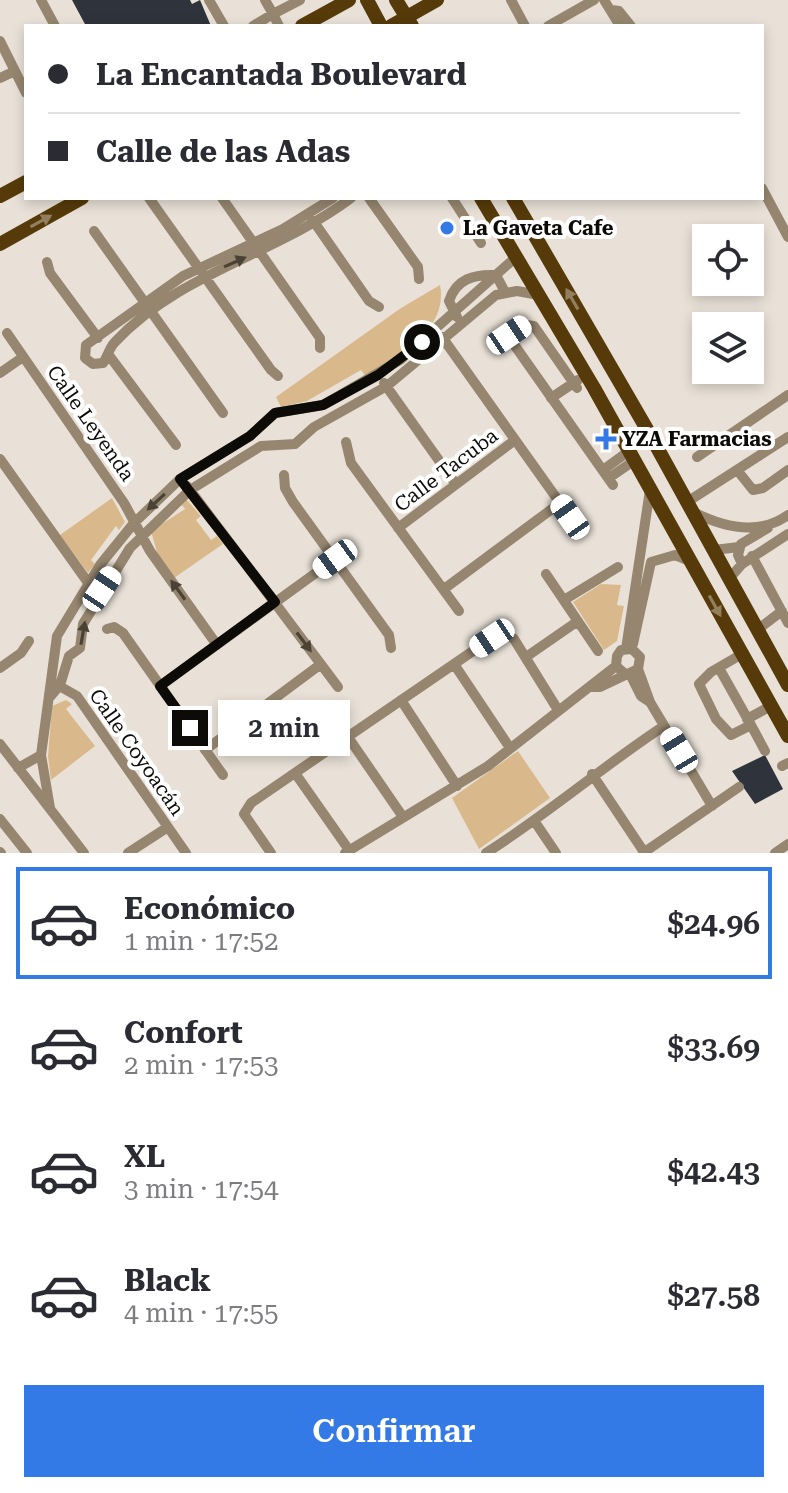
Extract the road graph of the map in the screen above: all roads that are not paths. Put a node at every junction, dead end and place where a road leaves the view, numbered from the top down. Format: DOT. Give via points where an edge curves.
graph roads {
  1 [pos="41,0"];
  2 [pos="209,0"];
  3 [pos="265,0"];
  4 [pos="300,0"];
  5 [pos="349,0"];
  6 [pos="367,0"];
  7 [pos="396,0"];
  8 [pos="511,0"];
  9 [pos="594,0"];
  10 [pos="604,0"];
  11 [pos="435,1"];
  12 [pos="287,4"];
  13 [pos="337,4"];
  14 [pos="612,10"];
  15 [pos="273,14"];
  16 [pos="409,22"];
  17 [pos="54,24"];
  18 [pos="223,24"];
  19 [pos="256,24"];
  20 [pos="278,24"];
  21 [pos="305,24"];
  22 [pos="380,24"];
  23 [pos="424,24"];
  24 [pos="524,24"];
  25 [pos="552,24"];
  26 [pos="619,24"];
  27 [pos="629,24"];
  28 [pos="0,41"];
  29 [pos="15,71"];
  30 [pos="0,78"];
  31 [pos="24,89"];
  32 [pos="24,183"];
  33 [pos="764,192"];
  34 [pos="0,196"];
  35 [pos="78,200"];
  36 [pos="150,200"];
  37 [pos="223,200"];
  38 [pos="330,200"];
  39 [pos="348,200"];
  40 [pos="370,200"];
  41 [pos="453,200"];
  42 [pos="482,200"];
  43 [pos="514,200"];
  44 [pos="309,213"];
  45 [pos="315,225"];
  46 [pos="94,231"];
  47 [pos="788,237"];
  48 [pos="481,243"];
  49 [pos="0,244"];
  50 [pos="257,246"];
  51 [pos="516,257"];
  52 [pos="47,262"];
  53 [pos="197,268"];
  54 [pos="496,275"];
  55 [pos="205,278"];
  56 [pos="419,279"];
  57 [pos="505,292"];
  58 [pos="543,302"];
  59 [pos="147,306"];
  60 [pos="379,307"];
  61 [pos="453,313"];
  62 [pos="465,321"];
  63 [pos="435,329"];
  64 [pos="7,333"];
  65 [pos="98,338"];
  66 [pos="444,340"];
  67 [pos="596,340"];
  68 [pos="320,348"];
  69 [pos="108,354"];
  70 [pos="23,357"];
  71 [pos="0,373"];
  72 [pos="378,375"];
  73 [pos="278,376"];
  74 [pos="584,383"];
  75 [pos="387,386"];
  76 [pos="788,395"];
  77 [pos="553,401"];
  78 [pos="304,408"];
  79 [pos="223,413"];
  80 [pos="262,425"];
  81 [pos="314,427"];
  82 [pos="788,437"];
  83 [pos="515,440"];
  84 [pos="346,442"];
  85 [pos="176,445"];
  86 [pos="270,445"];
  87 [pos="632,456"];
  88 [pos="697,457"];
  89 [pos="0,459"];
  90 [pos="670,469"];
  91 [pos="737,470"];
  92 [pos="788,470"];
  93 [pos="284,475"];
  94 [pos="180,479"];
  95 [pos="455,483"];
  96 [pos="651,488"];
  97 [pos="190,490"];
  98 [pos="560,503"];
  99 [pos="690,507"];
  100 [pos="788,515"];
  101 [pos="134,523"];
  102 [pos="769,526"];
  103 [pos="398,528"];
  104 [pos="580,531"];
  105 [pos="788,534"];
  106 [pos="140,535"];
  107 [pos="739,547"];
  108 [pos="714,550"];
  109 [pos="752,556"];
  110 [pos="335,559"];
  111 [pos="690,561"];
  112 [pos="742,564"];
  113 [pos="618,567"];
  114 [pos="546,574"];
  115 [pos="729,579"];
  116 [pos="89,584"];
  117 [pos="444,589"];
  118 [pos="80,599"];
  119 [pos="564,600"];
  120 [pos="275,602"];
  121 [pos="93,606"];
  122 [pos="459,611"];
  123 [pos="782,611"];
  124 [pos="578,621"];
  125 [pos="788,623"];
  126 [pos="107,629"];
  127 [pos="757,630"];
  128 [pos="29,641"];
  129 [pos="217,645"];
  130 [pos="391,648"];
  131 [pos="629,649"];
  132 [pos="598,651"];
  133 [pos="57,652"];
  134 [pos="742,654"];
  135 [pos="69,656"];
  136 [pos="526,657"];
  137 [pos="321,664"];
  138 [pos="454,664"];
  139 [pos="0,668"];
  140 [pos="719,668"];
  141 [pos="627,671"];
  142 [pos="55,683"];
  143 [pos="788,685"];
  144 [pos="160,686"];
  145 [pos="338,687"];
  146 [pos="401,700"];
  147 [pos="771,706"];
  148 [pos="558,710"];
  149 [pos="749,722"];
  150 [pos="664,726"];
  151 [pos="788,736"];
  152 [pos="348,737"];
  153 [pos="0,744"];
  154 [pos="510,748"];
  155 [pos="205,750"];
  156 [pos="765,751"];
  157 [pos="41,755"];
  158 [pos="18,768"];
  159 [pos="295,773"];
  160 [pos="592,774"];
  161 [pos="223,775"];
  162 [pos="457,786"];
  163 [pos="739,787"];
  164 [pos="712,806"];
  165 [pos="50,809"];
  166 [pos="403,817"];
  167 [pos="0,819"];
  168 [pos="535,822"];
  169 [pos="168,827"];
  170 [pos="788,844"];
  171 [pos="347,852"];
  172 [pos="644,852"];
  173 [pos="27,853"];
  174 [pos="84,853"];
  175 [pos="128,853"];
  176 [pos="186,853"];
  177 [pos="271,853"];
  178 [pos="486,853"];
  179 [pos="556,853"];
  180 [pos="775,853"];
  1 -- 17 [label="street"];
  2 -- 18 [label="street"];
  3 -- 15 [label="street"];
  4 -- 12 [label="street"];
  5 -- 13 [label="main road"];
  6 -- 22 [label="main road"];
  7 -- 16 [label="main road"];
  8 -- 24 [label="street"];
  9 -- 25 [label="street"];
  10 -- 14 [label="street"];
  11 -- 16 [label="main road"];
  11 -- 23 [label="main road"];
  12 -- 15 [label="street"];
  13 -- 21 [label="main road"];
  14 -- 26 [label="street"];
  14 -- 27 [label="street"];
  15 -- 19 [label="street"];
  15 -- 20 [label="street"];
  28 -- 29 [label="street"];
  29 -- 30 [label="street"];
  29 -- 31 [label="street"];
  32 -- 34 [label="main road"];
  33 -- 47 [label="street"];
  49 -- 35 [label="main road, one-way"];
  36 -- 53 [label="street"];
  37 -- 50 [label="street"];
  38 -- 44 [label="street"];
  39 -- 45 [label="street"];
  40 -- 56 [label="street" via="418,267"];
  41 -- 48 [label="street"];
  42 -- 51 [label="main road"];
  67 -- 43 [label="main road, one-way"];
  44 -- 45 [label="street"];
  44 -- 50 [label="street"];
  45 -- 50 [label="street"];
  45 -- 60 [label="street" via="369,301"];
  46 -- 59 [label="street"];
  50 -- 53 [label="street"];
  55 -- 50 [label="street, one-way"];
  50 -- 68 [label="street" via="320,338"];
  51 -- 54 [label="street"];
  51 -- 58 [label="main road"];
  52 -- 65 [label="street"];
  53 -- 55 [label="street"];
  53 -- 59 [label="street"];
  54 -- 57 [label="street"];
  54 -- 61 [label="street"];
  54 -- 61 [label="street" via="457,284 449,301"];
  55 -- 59 [label="street"];
  55 -- 73 [label="street"];
  57 -- 58 [label="street"];
  57 -- 62 [label="street"];
  58 -- 67 [label="main road" via="578,342"];
  58 -- 74 [label="main road"];
  59 -- 65 [label="street"];
  59 -- 69 [label="street"];
  59 -- 79 [label="street"];
  61 -- 62 [label="street"];
  61 -- 63 [label="street"];
  62 -- 66 [label="street"];
  63 -- 66 [label="street"];
  63 -- 72 [label="street"];
  64 -- 70 [label="street, Calle Leyenda"];
  65 -- 69 [label="street" via="86,345 85,358 98,365"];
  66 -- 75 [label="street"];
  66 -- 83 [label="street"];
  67 -- 90 [label="main road"];
  69 -- 85 [label="street"];
  70 -- 71 [label="street"];
  70 -- 101 [label="street, Calle Leyenda"];
  72 -- 75 [label="street"];
  72 -- 78 [label="street" via="323,405"];
  74 -- 77 [label="street"];
  74 -- 77 [label="street" via="534,326 525,325 508,339"];
  74 -- 87 [label="main road"];
  74 -- 90 [label="main road" via="612,385 642,436"];
  75 -- 81 [label="street"];
  75 -- 95 [label="street"];
  76 -- 88 [label="street"];
  77 -- 87 [label="street" via="608,478"];
  78 -- 80 [label="street" via="275,413"];
  78 -- 81 [label="street"];
  80 -- 86 [label="street"];
  80 -- 94 [label="street"];
  81 -- 86 [label="street" via="295,444"];
  82 -- 91 [label="street"];
  83 -- 95 [label="street, Calle Tacuba"];
  83 -- 98 [label="street"];
  84 -- 103 [label="street" via="351,463"];
  86 -- 97 [label="street" via="233,460"];
  87 -- 96 [label="main road"];
  89 -- 116 [label="street"];
  90 -- 99 [label="main road"];
  91 -- 92 [label="street" via="753,490"];
  91 -- 99 [label="street"];
  93 -- 110 [label="street" via="293,502"];
  94 -- 97 [label="street"];
  94 -- 101 [label="street, one-way"];
  95 -- 103 [label="street, Calle Tacuba"];
  96 -- 111 [label="main road"];
  96 -- 131 [label="street"];
  97 -- 106 [label="street"];
  97 -- 120 [label="street"];
  98 -- 104 [label="street"];
  98 -- 117 [label="street"];
  99 -- 102 [label="street" via="738,527"];
  99 -- 108 [label="main road"];
  100 -- 102 [label="street"];
  101 -- 106 [label="street, Calle Leyenda"];
  101 -- 116 [label="street"];
  102 -- 107 [label="street"];
  103 -- 117 [label="street"];
  105 -- 109 [label="street"];
  106 -- 121 [label="street"];
  129 -- 106 [label="street, Calle Leyenda, one-way"];
  107 -- 108 [label="street"];
  107 -- 112 [label="street"];
  108 -- 115 [label="main road"];
  109 -- 112 [label="street"];
  109 -- 123 [label="street"];
  110 -- 120 [label="street"];
  110 -- 130 [label="street" via="389,635"];
  111 -- 131 [label="street" via="675,555 651,562"];
  111 -- 134 [label="main road, one-way"];
  112 -- 115 [label="street"];
  113 -- 119 [label="street"];
  114 -- 119 [label="street"];
  115 -- 127 [label="main road"];
  116 -- 118 [label="street"];
  117 -- 122 [label="street"];
  118 -- 121 [label="street"];
  118 -- 133 [label="street" via="57,636"];
  119 -- 124 [label="street"];
  120 -- 129 [label="street"];
  120 -- 137 [label="street, one-way"];
  135 -- 121 [label="street, one-way" via="80,648 80,631"];
  123 -- 125 [label="street"];
  123 -- 127 [label="street"];
  124 -- 132 [label="street"];
  124 -- 136 [label="street"];
  126 -- 144 [label="street" via="123,633"];
  127 -- 143 [label="main road"];
  128 -- 139 [label="street"];
  129 -- 144 [label="street"];
  131 -- 141 [label="street" via="617,656"];
  131 -- 141 [label="street" via="640,657"];
  133 -- 135 [label="street"];
  133 -- 142 [label="street"];
  134 -- 140 [label="street"];
  134 -- 147 [label="main road"];
  135 -- 142 [label="street"];
  136 -- 138 [label="street" via="505,633"];
  136 -- 148 [label="street"];
  137 -- 145 [label="street"];
  137 -- 155 [label="street"];
  138 -- 146 [label="street"];
  138 -- 154 [label="street"];
  140 -- 149 [label="street"];
  140 -- 149 [label="street" via="699,684 716,719 728,735"];
  141 -- 148 [label="street"];
  141 -- 150 [label="street"];
  142 -- 157 [label="street"];
  142 -- 169 [label="street, Calle Coyoacán" via="70,689 90,713"];
  144 -- 155 [label="street"];
  146 -- 152 [label="street"];
  146 -- 162 [label="street"];
  147 -- 149 [label="street"];
  147 -- 151 [label="main road"];
  148 -- 154 [label="street"];
  149 -- 156 [label="street"];
  150 -- 160 [label="street"];
  150 -- 164 [label="street"];
  152 -- 159 [label="street"];
  152 -- 166 [label="street"];
  153 -- 158 [label="street"];
  154 -- 162 [label="street"];
  155 -- 161 [label="street"];
  157 -- 158 [label="street"];
  157 -- 165 [label="street"];
  158 -- 165 [label="street"];
  159 -- 171 [label="street"];
  159 -- 177 [label="street" via="246,809 247,821"];
  160 -- 168 [label="street"];
  160 -- 172 [label="street"];
  162 -- 166 [label="street"];
  163 -- 164 [label="street"];
  164 -- 172 [label="street"];
  165 -- 174 [label="street"];
  166 -- 171 [label="street"];
  167 -- 173 [label="street"];
  168 -- 178 [label="street"];
  168 -- 179 [label="street"];
  169 -- 175 [label="street"];
  169 -- 176 [label="street, Calle Coyoacán"];
  170 -- 180 [label="street"];
}
